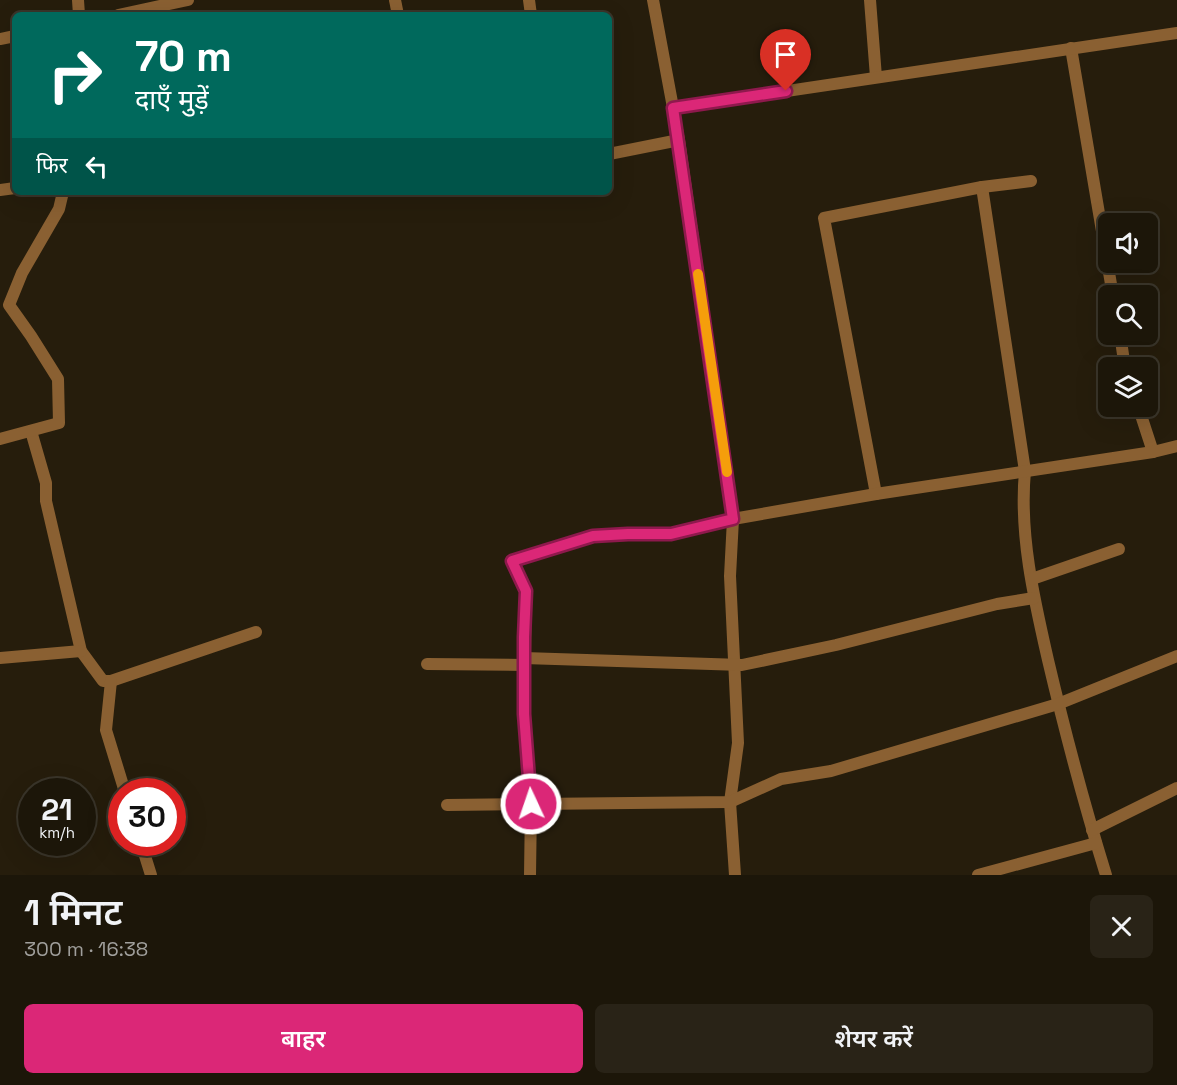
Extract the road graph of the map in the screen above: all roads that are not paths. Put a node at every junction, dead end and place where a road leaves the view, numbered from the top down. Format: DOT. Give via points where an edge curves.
graph roads {
  1 [pos="188,0"];
  2 [pos="653,0"];
  3 [pos="870,0"];
  4 [pos="132,12"];
  5 [pos="1177,33"];
  6 [pos="1071,48"];
  7 [pos="876,77"];
  8 [pos="673,108"];
  9 [pos="679,140"];
  10 [pos="612,153"];
  11 [pos="1031,181"];
  12 [pos="982,187"];
  13 [pos="62,195"];
  14 [pos="1111,285"];
  15 [pos="5,306"];
  16 [pos="1142,417"];
  17 [pos="31,431"];
  18 [pos="0,439"];
  19 [pos="1177,446"];
  20 [pos="1153,452"];
  21 [pos="1024,471"];
  22 [pos="876,494"];
  23 [pos="733,519"];
  24 [pos="1119,549"];
  25 [pos="1032,579"];
  26 [pos="1034,598"];
  27 [pos="256,632"];
  28 [pos="81,651"];
  29 [pos="1177,656"];
  30 [pos="0,658"];
  31 [pos="524,662"];
  32 [pos="427,664"];
  33 [pos="734,665"];
  34 [pos="111,681"];
  35 [pos="1058,704"];
  36 [pos="121,778"];
  37 [pos="1177,788"];
  38 [pos="730,802"];
  39 [pos="531,804"];
  40 [pos="447,805"];
  41 [pos="1092,830"];
  42 [pos="1096,843"];
  43 [pos="145,856"];
  44 [pos="151,875"];
  45 [pos="530,875"];
  46 [pos="735,875"];
  47 [pos="978,875"];
  48 [pos="1106,875"];
  1 -- 4 [label="street"];
  2 -- 8 [label="street"];
  3 -- 7 [label="street"];
  5 -- 6 [label="street"];
  6 -- 7 [label="street"];
  6 -- 14 [label="street"];
  7 -- 8 [label="street"];
  8 -- 9 [label="street"];
  9 -- 10 [label="street"];
  9 -- 23 [label="street"];
  11 -- 12 [label="street"];
  12 -- 21 [label="street"];
  12 -- 22 [label="street" via="824,218"];
  13 -- 15 [label="street" via="59,209"];
  15 -- 17 [label="street" via="58,379 59,423"];
  16 -- 20 [label="street"];
  17 -- 18 [label="street"];
  17 -- 28 [label="street" via="46,483 46,501"];
  19 -- 20 [label="street"];
  20 -- 21 [label="street"];
  21 -- 22 [label="street"];
  21 -- 25 [label="street" via="1022,501"];
  22 -- 23 [label="street"];
  23 -- 31 [label="street" via="671,534 593,536 512,561 526,591"];
  23 -- 33 [label="street" via="730,576"];
  24 -- 25 [label="street"];
  25 -- 26 [label="street"];
  26 -- 33 [label="street"];
  26 -- 35 [label="street"];
  27 -- 34 [label="street"];
  28 -- 30 [label="street"];
  28 -- 34 [label="street" via="103,681"];
  29 -- 35 [label="street"];
  31 -- 32 [label="street"];
  31 -- 33 [label="street"];
  31 -- 39 [label="street"];
  33 -- 38 [label="street" via="738,742"];
  34 -- 36 [label="street" via="106,730"];
  35 -- 38 [label="street" via="831,771 781,779"];
  35 -- 41 [label="street"];
  37 -- 41 [label="street"];
  38 -- 39 [label="street"];
  38 -- 46 [label="street"];
  39 -- 40 [label="street"];
  39 -- 45 [label="street"];
  41 -- 42 [label="street"];
  42 -- 47 [label="street"];
  42 -- 48 [label="street"];
  43 -- 44 [label="street"];
}
